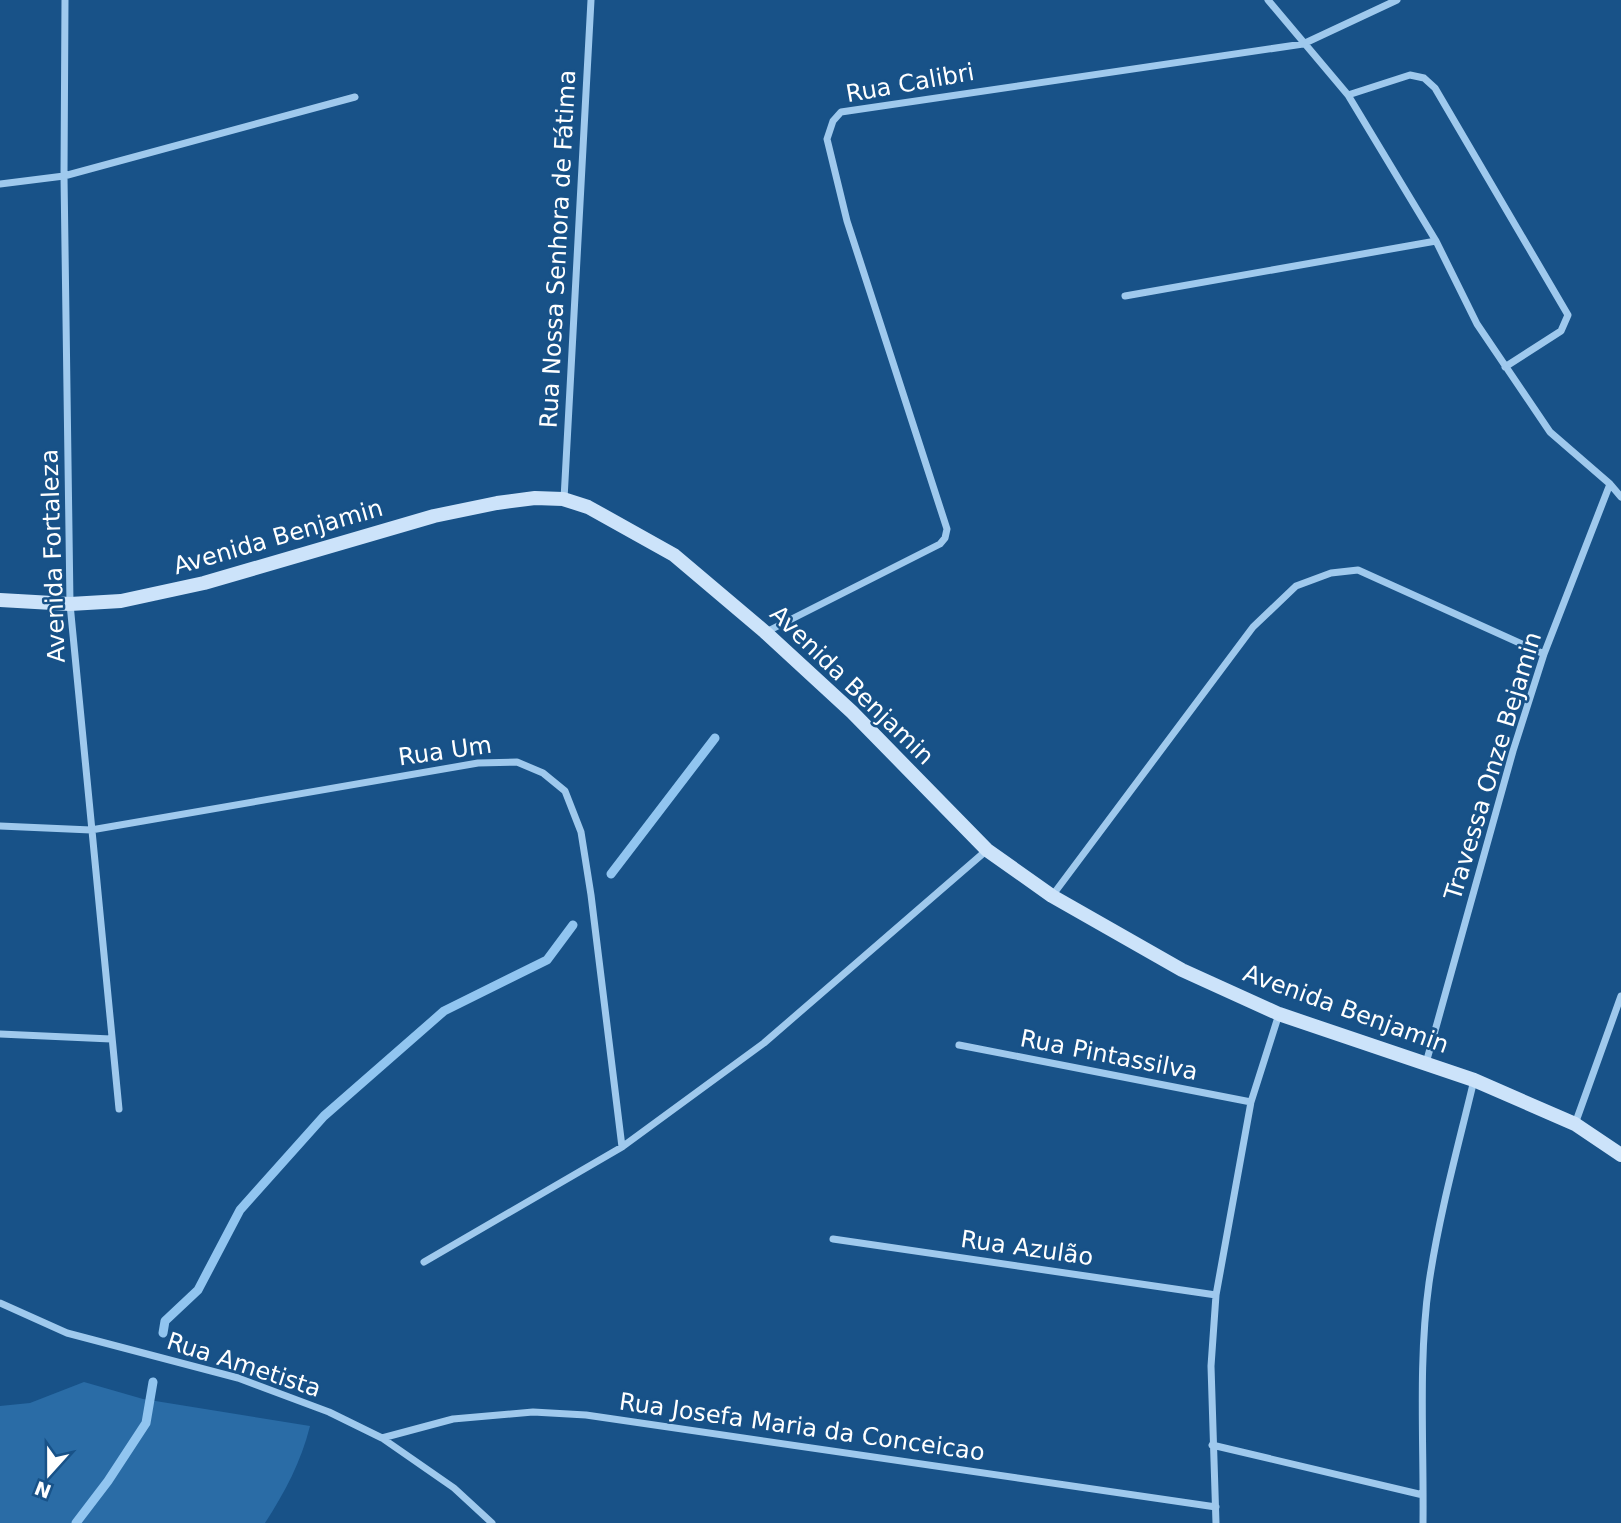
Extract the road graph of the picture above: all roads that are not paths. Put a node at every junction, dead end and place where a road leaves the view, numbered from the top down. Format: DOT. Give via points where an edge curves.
graph roads {
  1 [pos="65,0"];
  2 [pos="591,0"];
  3 [pos="1268,0"];
  4 [pos="1397,0"];
  5 [pos="1303,44"];
  6 [pos="1348,95"];
  7 [pos="355,97"];
  8 [pos="64,176"];
  9 [pos="0,184"];
  10 [pos="1436,241"];
  11 [pos="1125,296"];
  12 [pos="1505,367"];
  13 [pos="1610,484"];
  14 [pos="1621,497"];
  15 [pos="564,499"];
  16 [pos="0,600"];
  17 [pos="70,604"];
  18 [pos="765,632"];
  19 [pos="1544,654"];
  20 [pos="0,826"];
  21 [pos="91,830"];
  22 [pos="987,850"];
  23 [pos="1052,897"];
  24 [pos="1621,996"];
  25 [pos="1279,1014"];
  26 [pos="0,1034"];
  27 [pos="111,1039"];
  28 [pos="959,1045"];
  29 [pos="1426,1063"];
  30 [pos="1474,1080"];
  31 [pos="1251,1102"];
  32 [pos="120,1109"];
  33 [pos="1575,1124"];
  34 [pos="622,1147"];
  35 [pos="1621,1155"];
  36 [pos="833,1239"];
  37 [pos="424,1262"];
  38 [pos="1216,1295"];
  39 [pos="0,1303"];
  40 [pos="382,1437"];
  41 [pos="1212,1444"];
  42 [pos="1423,1495"];
  43 [pos="1216,1507"];
  44 [pos="492,1523"];
  45 [pos="1216,1523"];
  46 [pos="1423,1523"];
  1 -- 8 [label="street, Avenida Fortaleza"];
  2 -- 15 [label="street, Rua Nossa Senhora de Fátima"];
  3 -- 5 [label="street"];
  4 -- 5 [label="street, Rua Calibri"];
  5 -- 6 [label="street"];
  5 -- 18 [label="street, Rua Calibri" via="841,112 827,139 847,221 947,529 940,544"];
  6 -- 10 [label="street"];
  6 -- 12 [label="street" via="1410,75 1424,78 1435,88 1568,315 1561,331"];
  7 -- 8 [label="street"];
  8 -- 9 [label="street"];
  8 -- 17 [label="street, Avenida Fortaleza"];
  10 -- 11 [label="street"];
  10 -- 12 [label="street" via="1477,324"];
  12 -- 13 [label="street" via="1550,432"];
  13 -- 14 [label="street"];
  13 -- 19 [label="street, Travessa Onze Bejamin"];
  15 -- 17 [label="street, Avenida Benjamin" via="535,498 434,516 204,583 121,601"];
  15 -- 18 [label="street, Avenida Benjamin" via="588,507 674,555"];
  16 -- 17 [label="street, Avenida Benjamin"];
  17 -- 21 [label="street, Avenida Fortaleza"];
  18 -- 22 [label="street, Avenida Benjamin" via="852,712"];
  19 -- 23 [label="street" via="1358,570 1331,573 1296,586 1253,627"];
  19 -- 29 [label="street, Travessa Onze Bejamin"];
  20 -- 21 [label="street, Rua Um"];
  21 -- 27 [label="street, Avenida Fortaleza"];
  21 -- 34 [label="street, Rua Um" via="478,763 517,762 542,773 565,791 581,832"];
  22 -- 23 [label="street, Avenida Benjamin"];
  22 -- 34 [label="street" via="764,1043"];
  23 -- 25 [label="street, Avenida Benjamin" via="1182,970"];
  24 -- 33 [label="street"];
  25 -- 29 [label="street, Avenida Benjamin"];
  25 -- 31 [label="street"];
  26 -- 27 [label="street"];
  27 -- 32 [label="street, Avenida Fortaleza"];
  28 -- 31 [label="street, Rua Pintassilva"];
  29 -- 30 [label="street, Avenida Benjamin"];
  30 -- 33 [label="street, Avenida Benjamin"];
  30 -- 42 [label="street" via="1429,1284 1423,1366"];
  31 -- 38 [label="street"];
  33 -- 35 [label="street, Avenida Benjamin"];
  34 -- 37 [label="street"];
  36 -- 38 [label="street, Rua Azulão"];
  38 -- 41 [label="street"];
  39 -- 40 [label="street, Rua Ametista" via="67,1333 238,1378"];
  40 -- 43 [label="street, Rua Josefa Maria da Conceicao" via="453,1419 533,1412 586,1415"];
  40 -- 44 [label="street, Rua Ametista" via="454,1488"];
  41 -- 42 [label="street"];
  41 -- 43 [label="street"];
  42 -- 46 [label="street"];
  43 -- 45 [label="street"];
}
